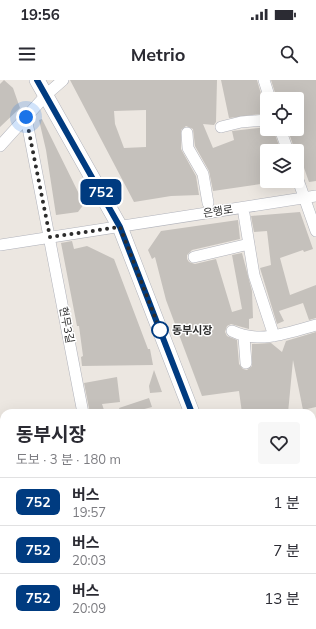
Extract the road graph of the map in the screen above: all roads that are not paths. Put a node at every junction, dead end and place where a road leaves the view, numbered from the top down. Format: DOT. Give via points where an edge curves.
graph roads {
  1 [pos="37,80"];
  2 [pos="62,80"];
  3 [pos="264,80"];
  4 [pos="268,92"];
  5 [pos="47,94"];
  6 [pos="26,117"];
  7 [pos="260,121"];
  8 [pos="221,127"];
  9 [pos="187,133"];
  10 [pos="0,146"];
  11 [pos="301,188"];
  12 [pos="316,196"];
  13 [pos="305,198"];
  14 [pos="208,203"];
  15 [pos="244,214"];
  16 [pos="120,227"];
  17 [pos="316,231"];
  18 [pos="50,237"];
  19 [pos="249,244"];
  20 [pos="0,245"];
  21 [pos="194,257"];
  22 [pos="316,325"];
  23 [pos="232,332"];
  24 [pos="274,336"];
  25 [pos="244,337"];
  26 [pos="246,363"];
  27 [pos="82,409"];
  28 [pos="190,409"];
  1 -- 5 [label="street"];
  2 -- 5 [label="street"];
  3 -- 4 [label="street"];
  5 -- 6 [label="street"];
  5 -- 16 [label="street"];
  6 -- 10 [label="street"];
  6 -- 18 [label="street, 현무3길"];
  7 -- 8 [label="street"];
  9 -- 14 [label="street, 은행로" via="188,148 203,174"];
  11 -- 13 [label="street"];
  12 -- 13 [label="street, 은행로"];
  13 -- 16 [label="street, 은행로"];
  13 -- 17 [label="street"];
  15 -- 19 [label="street"];
  16 -- 18 [label="street"];
  16 -- 28 [label="street"];
  18 -- 20 [label="street"];
  18 -- 27 [label="street, 현무3길"];
  19 -- 21 [label="street"];
  19 -- 24 [label="street" via="254,275"];
  22 -- 24 [label="street"];
  23 -- 25 [label="street"];
  24 -- 25 [label="street"];
  25 -- 26 [label="street"];
}
